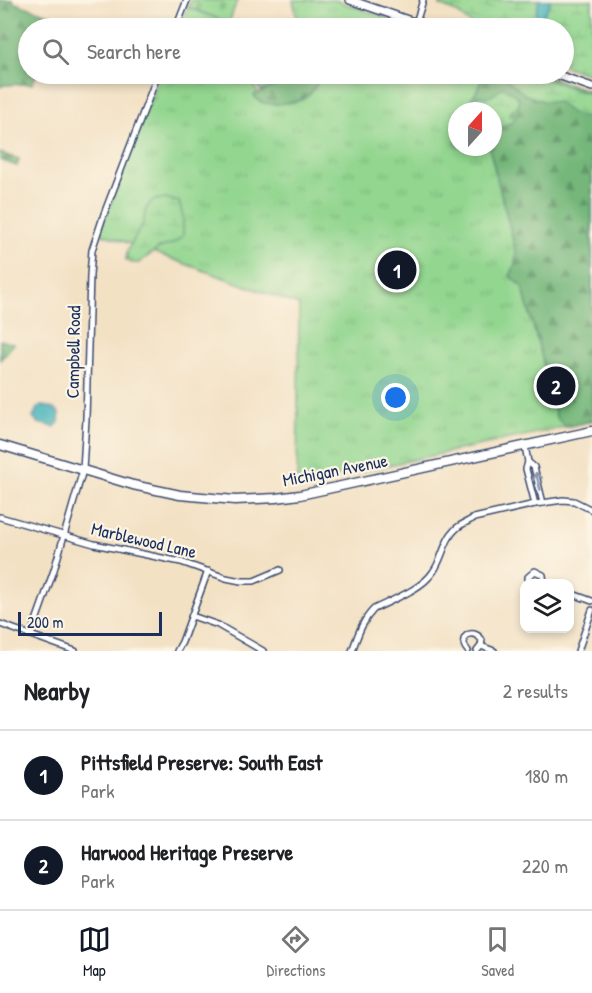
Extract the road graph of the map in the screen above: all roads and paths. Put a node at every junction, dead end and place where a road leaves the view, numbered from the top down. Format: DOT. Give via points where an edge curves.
graph roads {
  1 [pos="187,0"];
  2 [pos="350,0"];
  3 [pos="423,0"];
  4 [pos="180,18"];
  5 [pos="402,18"];
  6 [pos="418,18"];
  7 [pos="574,81"];
  8 [pos="154,84"];
  9 [pos="592,87"];
  10 [pos="592,431"];
  11 [pos="0,445"];
  12 [pos="525,446"];
  13 [pos="528,462"];
  14 [pos="83,470"];
  15 [pos="543,503"];
  16 [pos="535,504"];
  17 [pos="592,510"];
  18 [pos="0,517"];
  19 [pos="64,536"];
  20 [pos="280,570"];
  21 [pos="208,571"];
  22 [pos="528,579"];
  23 [pos="543,579"];
  24 [pos="574,594"];
  25 [pos="592,601"];
  26 [pos="592,610"];
  27 [pos="192,616"];
  28 [pos="0,624"];
  29 [pos="31,635"];
  30 [pos="479,649"];
  31 [pos="75,651"];
  32 [pos="177,651"];
  33 [pos="263,651"];
  34 [pos="352,651"];
  35 [pos="468,651"];
  36 [pos="494,651"];
  37 [pos="578,651"];
  1 -- 4 [label="street"];
  2 -- 5 [label="main road"];
  3 -- 6 [label="street"];
  7 -- 9 [label="main road"];
  8 -- 14 [label="street, Campbell Road" via="92,250"];
  10 -- 12 [label="highway, Michigan Avenue"];
  11 -- 14 [label="highway, Michigan Avenue"];
  12 -- 13 [label="street"];
  12 -- 14 [label="highway, Michigan Avenue" via="300,495 260,499 180,495"];
  15 -- 13 [label="street, one-way" via="534,467"];
  13 -- 16 [label="street" via="526,469"];
  14 -- 19 [label="street, Campbell Road"];
  15 -- 16 [label="street"];
  15 -- 17 [label="street" via="574,501"];
  16 -- 34 [label="street" via="474,518 458,527 433,573 423,583 368,615"];
  18 -- 19 [label="street, Marblewood Lane"];
  19 -- 21 [label="street, Marblewood Lane" via="161,556"];
  19 -- 29 [label="street, Campbell Road"];
  20 -- 21 [label="street, Marblewood Lane" via="254,581 226,578"];
  21 -- 27 [label="street"];
  22 -- 23 [label="street" via="535,572"];
  24 -- 25 [label="street"];
  26 -- 37 [label="street"];
  27 -- 32 [label="street"];
  27 -- 33 [label="street" via="218,625"];
  28 -- 29 [label="street"];
  29 -- 31 [label="street"];
  30 -- 35 [label="street" via="482,640 469,634 464,641"];
  30 -- 36 [label="street"];
}
